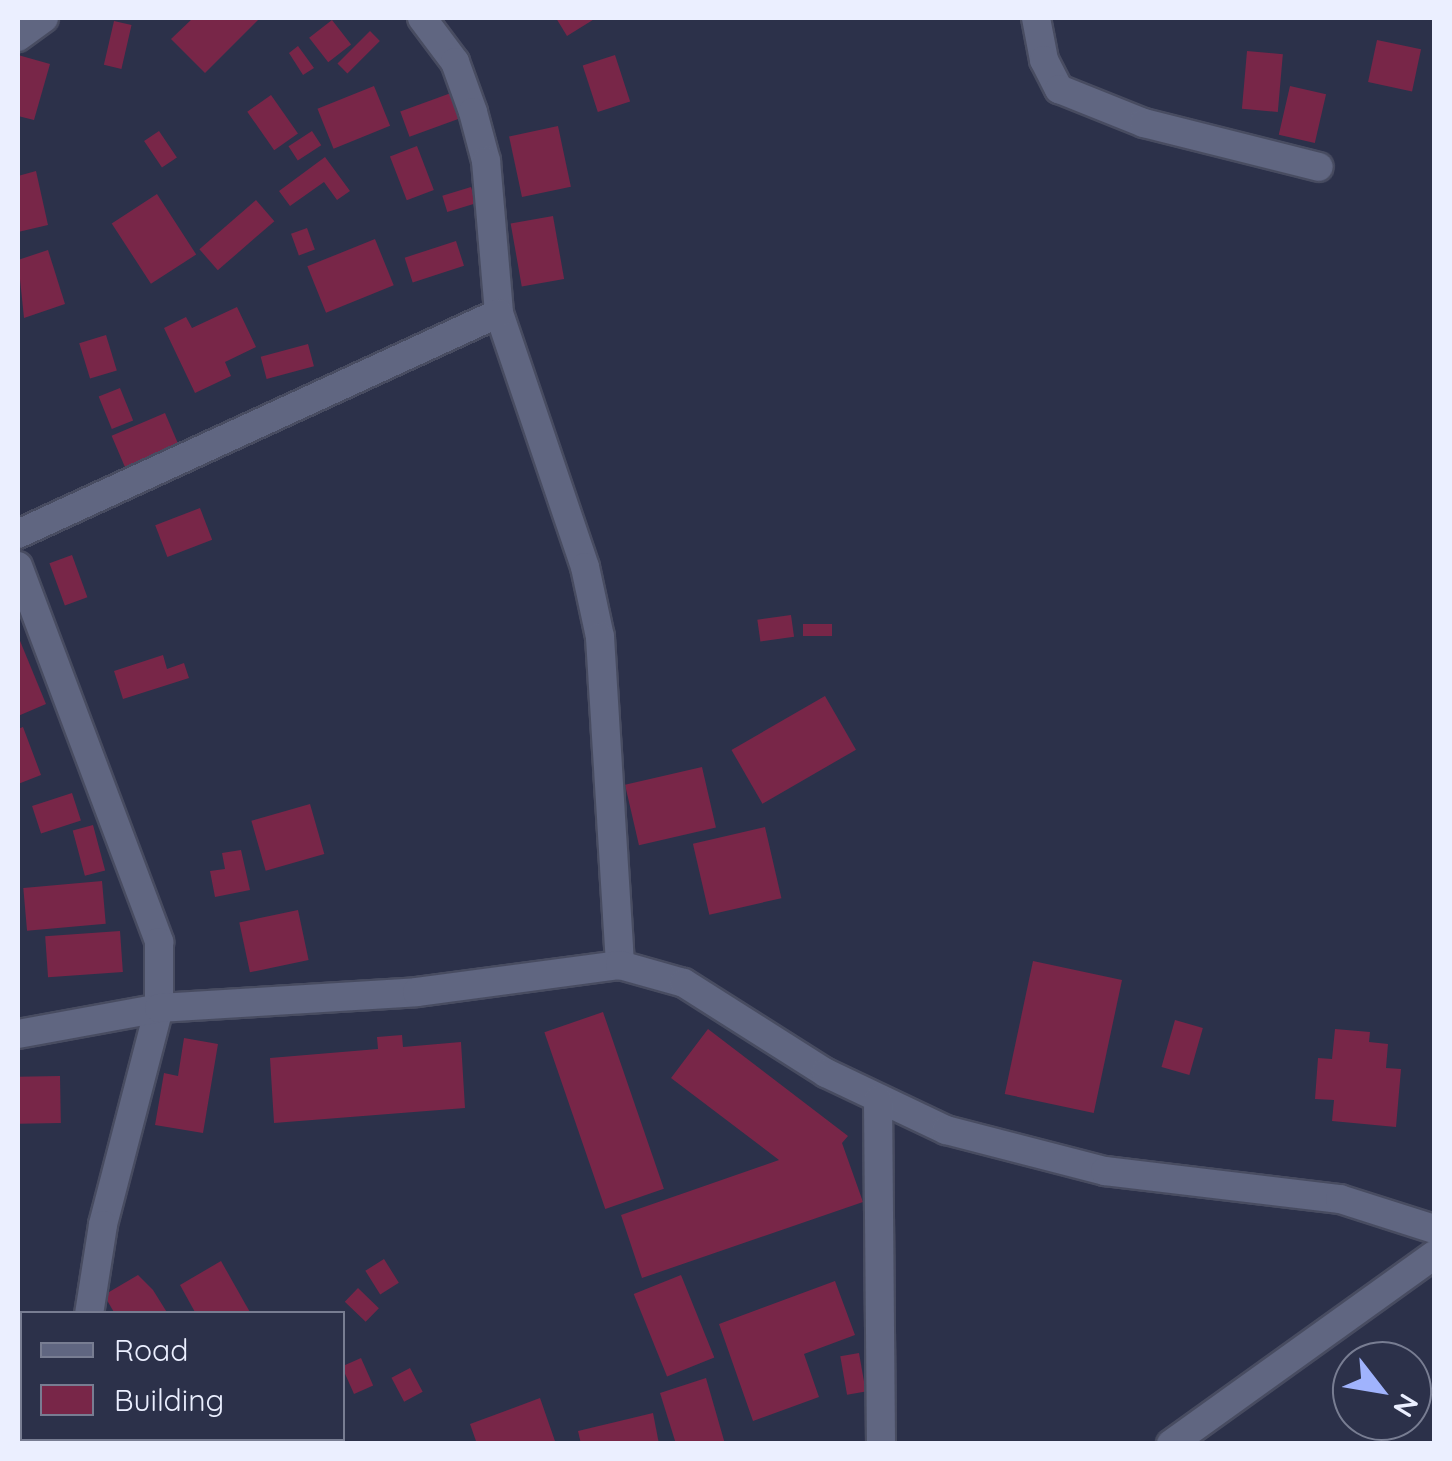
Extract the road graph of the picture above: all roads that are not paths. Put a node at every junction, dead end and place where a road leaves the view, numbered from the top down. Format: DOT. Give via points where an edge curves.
graph roads {
  1 [pos="44,18"];
  2 [pos="422,18"];
  3 [pos="1036,18"];
  4 [pos="18,36"];
  5 [pos="1319,167"];
  6 [pos="499,313"];
  7 [pos="18,534"];
  8 [pos="18,566"];
  9 [pos="22,609"];
  10 [pos="620,966"];
  11 [pos="159,1008"];
  12 [pos="18,1034"];
  13 [pos="878,1100"];
  14 [pos="1434,1229"];
  15 [pos="1434,1255"];
  16 [pos="90,1311"];
  17 [pos="881,1444"];
  18 [pos="1171,1444"];
  1 -- 4 [label="street"];
  2 -- 6 [label="street" via="455,62 486,162"];
  3 -- 5 [label="street" via="1044,60 1060,89 1144,123"];
  6 -- 7 [label="street"];
  6 -- 10 [label="street" via="585,567 600,637"];
  8 -- 9 [label="street"];
  9 -- 11 [label="street" via="153,915"];
  10 -- 11 [label="street" via="417,992"];
  10 -- 13 [label="street" via="684,983"];
  11 -- 12 [label="street"];
  11 -- 16 [label="street"];
  13 -- 14 [label="street" via="1025,1153 1180,1182 1300,1192"];
  13 -- 17 [label="street"];
  15 -- 18 [label="street"];
}
